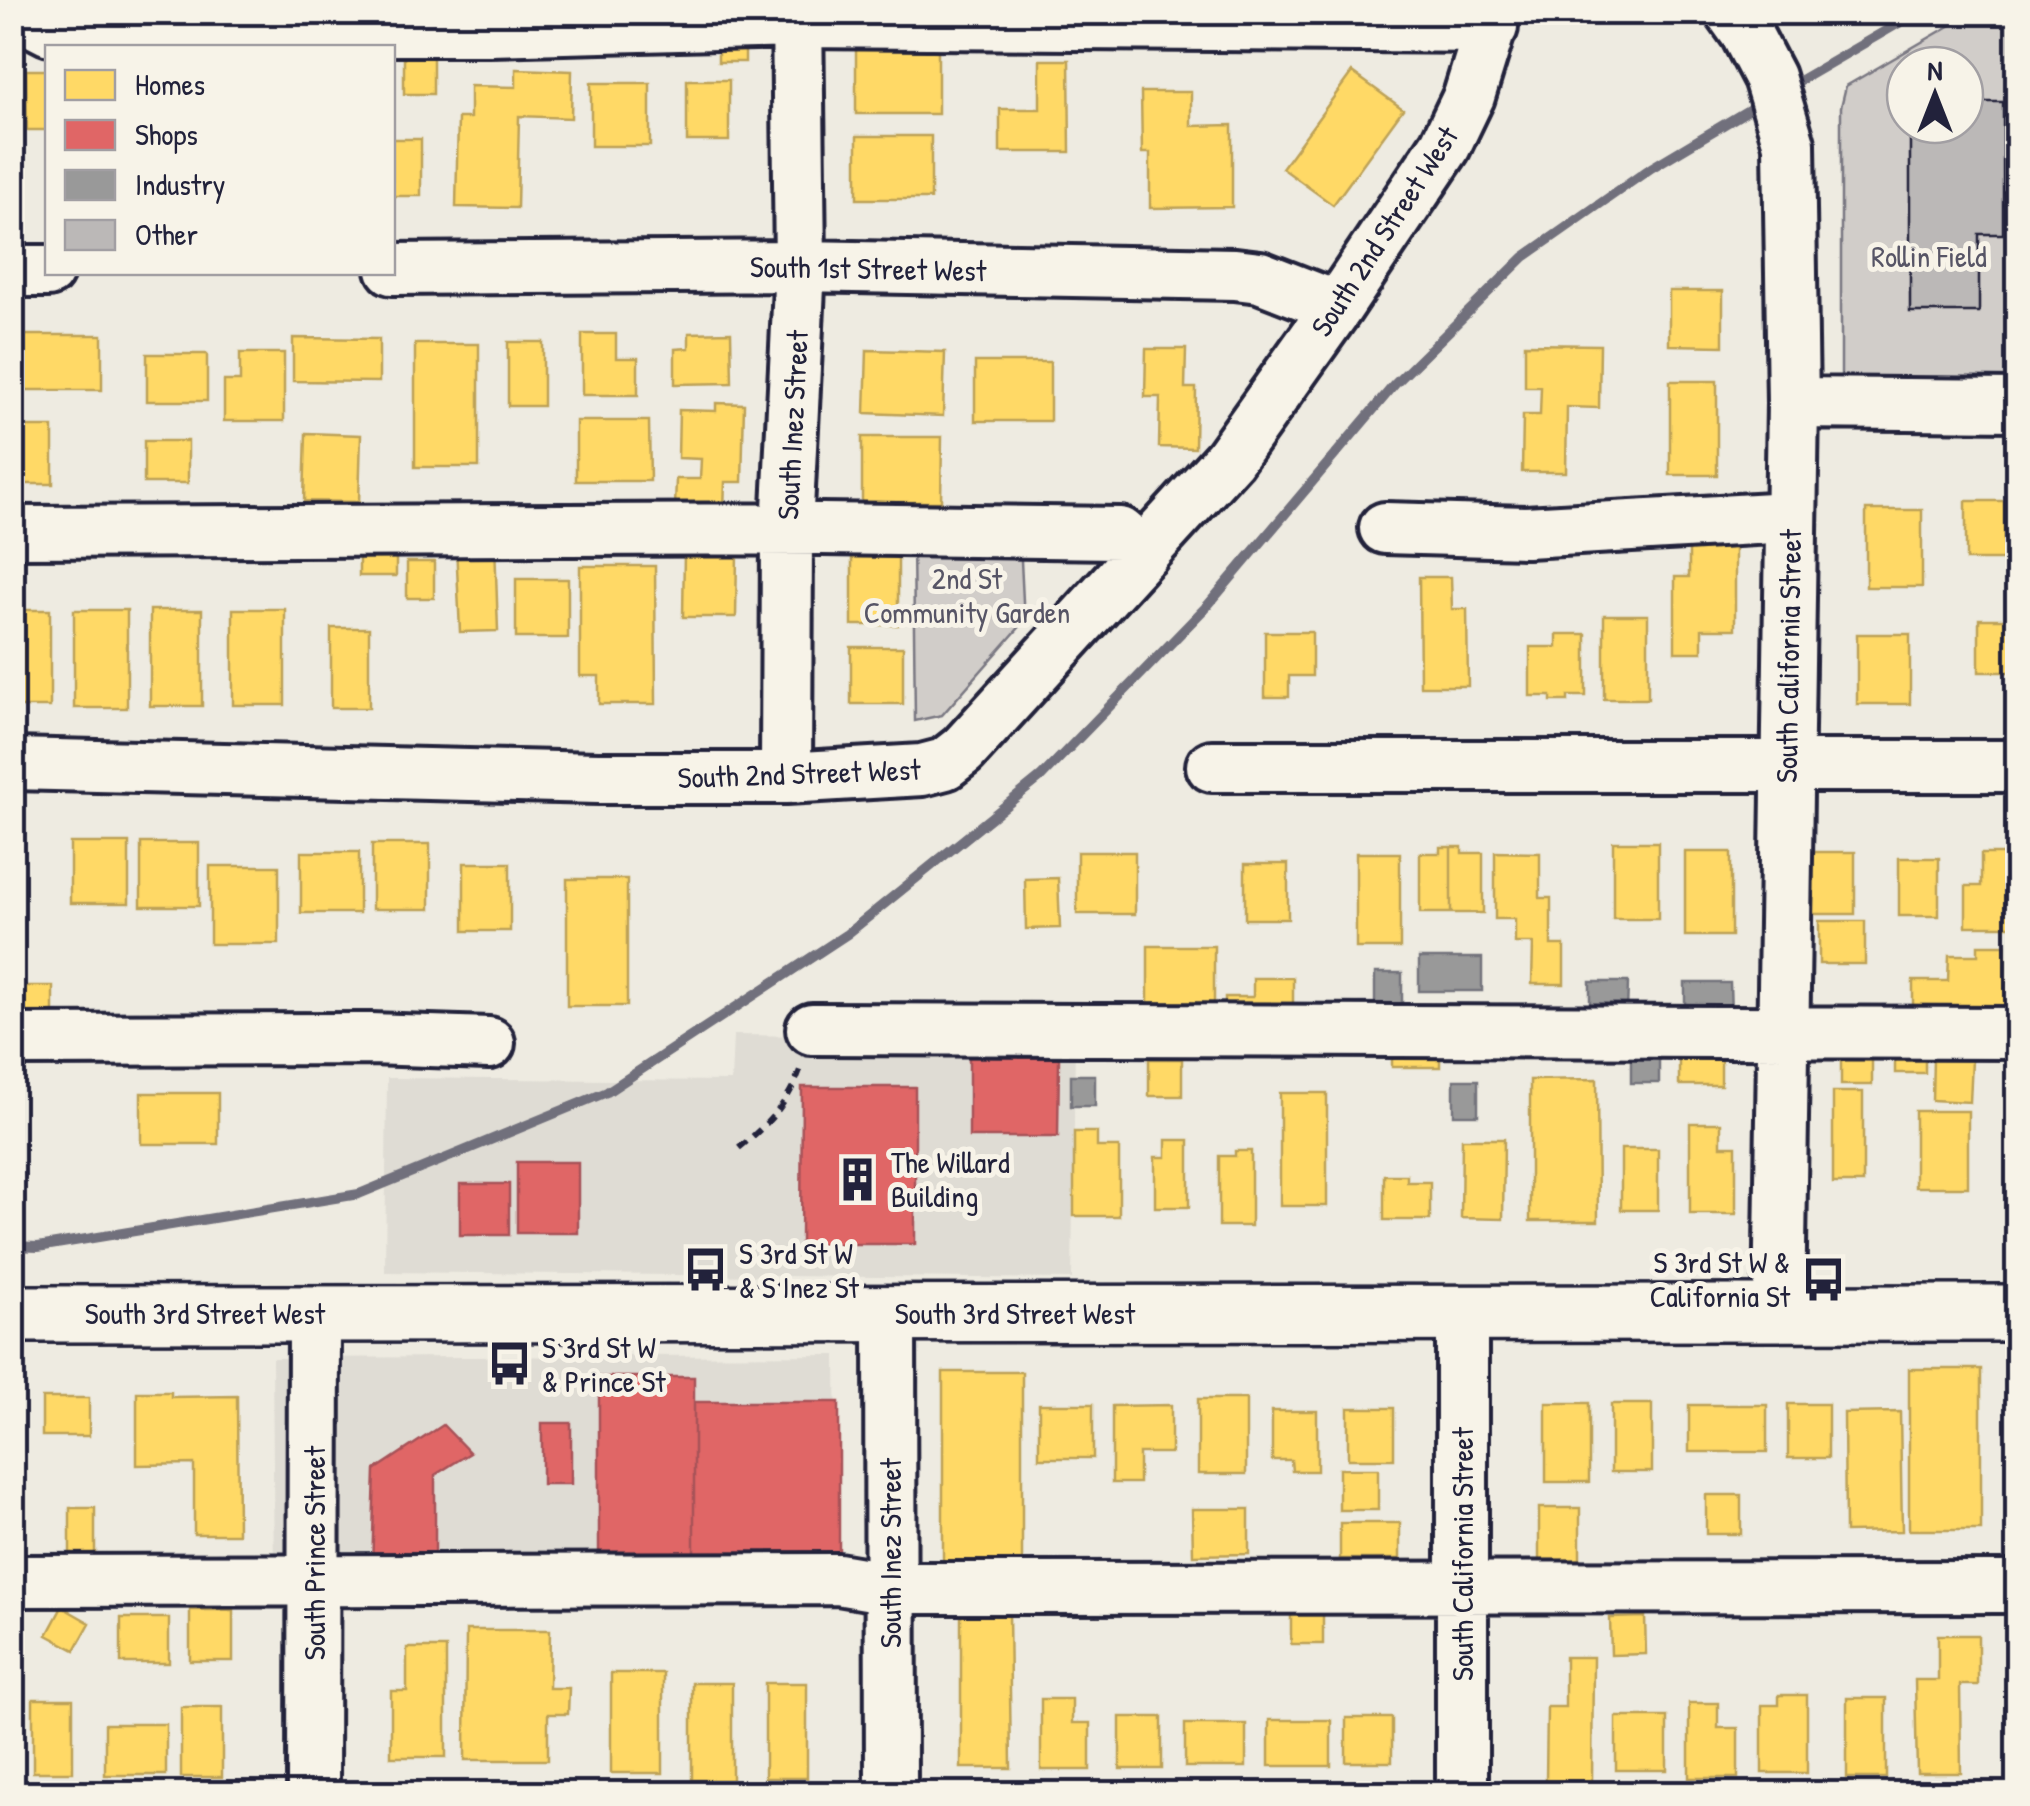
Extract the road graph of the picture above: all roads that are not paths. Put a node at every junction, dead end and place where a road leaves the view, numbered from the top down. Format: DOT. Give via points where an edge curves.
graph roads {
  1 [pos="15,12"];
  2 [pos="1731,12"];
  3 [pos="797,17"];
  4 [pos="1494,20"];
  5 [pos="800,266"];
  6 [pos="395,269"];
  7 [pos="12,271"];
  8 [pos="45,271"];
  9 [pos="1338,307"];
  10 [pos="1793,403"];
  11 [pos="2018,405"];
  12 [pos="1790,517"];
  13 [pos="1385,528"];
  14 [pos="787,530"];
  15 [pos="12,532"];
  16 [pos="1144,553"];
  17 [pos="12,764"];
  18 [pos="1212,766"];
  19 [pos="1787,766"];
  20 [pos="2018,766"];
  21 [pos="786,778"];
  22 [pos="812,1030"];
  23 [pos="1781,1030"];
  24 [pos="2018,1033"];
  25 [pos="12,1040"];
  26 [pos="490,1043"];
  27 [pos="314,1312"];
  28 [pos="890,1312"];
  29 [pos="1779,1313"];
  30 [pos="2018,1313"];
  31 [pos="12,1314"];
  32 [pos="1462,1314"];
  33 [pos="12,1581"];
  34 [pos="313,1582"];
  35 [pos="1461,1586"];
  36 [pos="2018,1586"];
  37 [pos="890,1588"];
  38 [pos="313,1794"];
  39 [pos="891,1794"];
  40 [pos="1462,1794"];
  1 -- 3 [label="street" via="50,30 490,30"];
  2 -- 10 [label="street, South California Street" via="1769,77 1789,144"];
  3 -- 4 [label="street"];
  3 -- 5 [label="street, South Inez Street"];
  4 -- 9 [label="street, South 2nd Street West" via="1445,146"];
  5 -- 6 [label="street, South 1st Street West"];
  5 -- 9 [label="street, South 1st Street West" via="1236,274"];
  5 -- 14 [label="street, South Inez Street"];
  7 -- 8 [label="street"];
  9 -- 16 [label="street, South 2nd Street West" via="1229,459"];
  10 -- 11 [label="street"];
  10 -- 12 [label="street, South California Street"];
  12 -- 13 [label="street" via="1526,532"];
  12 -- 19 [label="street, South California Street"];
  14 -- 15 [label="street"];
  14 -- 16 [label="street" via="1120,533"];
  14 -- 21 [label="street, South Inez Street"];
  16 -- 21 [label="street, South 2nd Street West" via="945,764"];
  17 -- 21 [label="street, South 2nd Street West"];
  18 -- 19 [label="street"];
  19 -- 20 [label="street"];
  19 -- 23 [label="street, South California Street"];
  22 -- 23 [label="street"];
  23 -- 24 [label="street"];
  23 -- 29 [label="street, South California Street"];
  25 -- 26 [label="street"];
  27 -- 28 [label="main road, South 3rd Street West"];
  27 -- 31 [label="main road, South 3rd Street West"];
  27 -- 34 [label="street, South Prince Street"];
  28 -- 32 [label="main road, South 3rd Street West"];
  28 -- 37 [label="street, South Inez Street"];
  29 -- 30 [label="main road, South 3rd Street West"];
  29 -- 32 [label="main road, South 3rd Street West"];
  32 -- 35 [label="street, South California Street"];
  33 -- 34 [label="street"];
  34 -- 37 [label="street" via="838,1579"];
  34 -- 38 [label="street, South Prince Street"];
  35 -- 36 [label="street"];
  35 -- 37 [label="street"];
  35 -- 40 [label="street, South California Street"];
  37 -- 39 [label="street, South Inez Street"];
}
